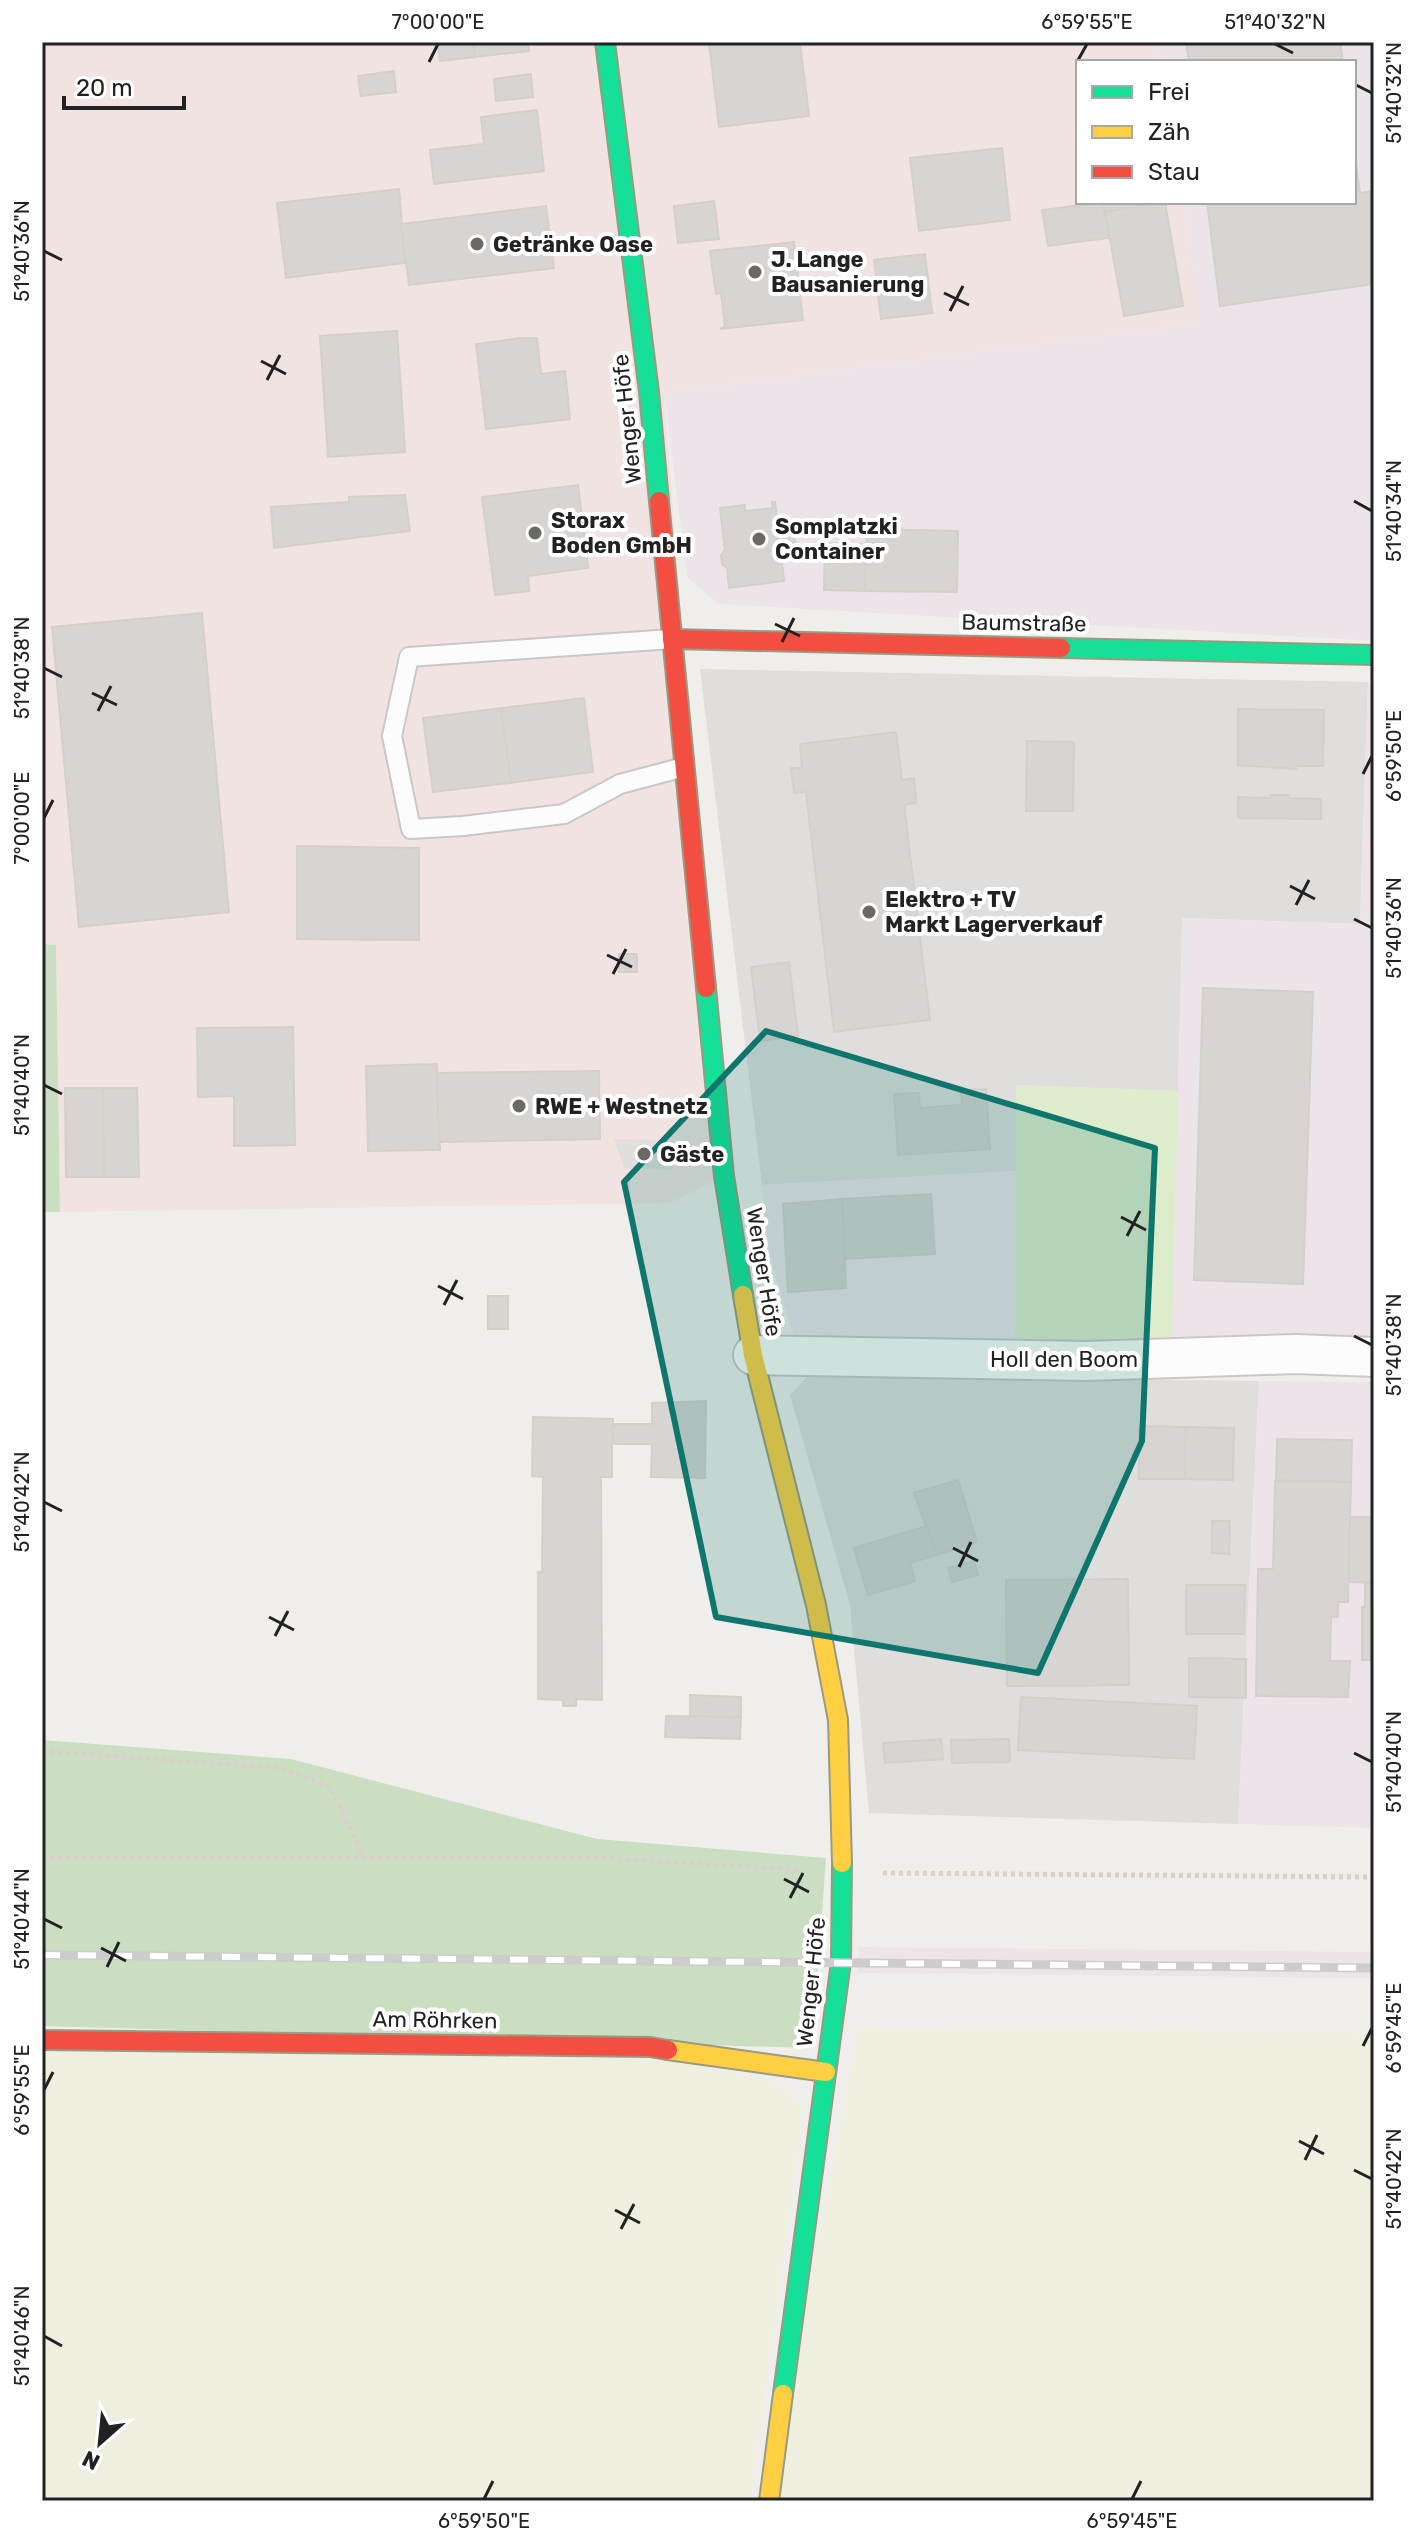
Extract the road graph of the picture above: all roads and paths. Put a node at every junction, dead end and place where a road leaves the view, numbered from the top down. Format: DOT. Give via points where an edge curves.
graph roads {
  1 [pos="605,42"];
  2 [pos="672,639"];
  3 [pos="1374,655"];
  4 [pos="684,767"];
  5 [pos="753,1355"];
  6 [pos="1374,1357"];
  7 [pos="42,1751"];
  8 [pos="42,1858"];
  9 [pos="365,1859"];
  10 [pos="841,1873"];
  11 [pos="1374,1877"];
  12 [pos="42,2040"];
  13 [pos="826,2072"];
  14 [pos="769,2501"];
  1 -- 2 [label="street, Wenger Höfe" via="649,392"];
  2 -- 3 [label="street, Baumstraße"];
  2 -- 4 [label="street, Wenger Höfe"];
  2 -- 4 [label="lane" via="409,657 392,736 411,829 564,814 620,784"];
  4 -- 5 [label="street, Wenger Höfe" via="724,1176"];
  5 -- 6 [label="street, Holl den Boom" via="1086,1361 1296,1354"];
  5 -- 10 [label="street, Wenger Höfe" via="816,1605 838,1720"];
  7 -- 9 [label="path" via="279,1768 330,1787"];
  8 -- 9 [label="path"];
  9 -- 10 [label="path" via="606,1858"];
  10 -- 11 [label="path"];
  10 -- 13 [label="street, Wenger Höfe" via="841,1962"];
  12 -- 13 [label="street, Am Röhrken" via="650,2047"];
  13 -- 14 [label="street, Wenger Höfe"];
}
